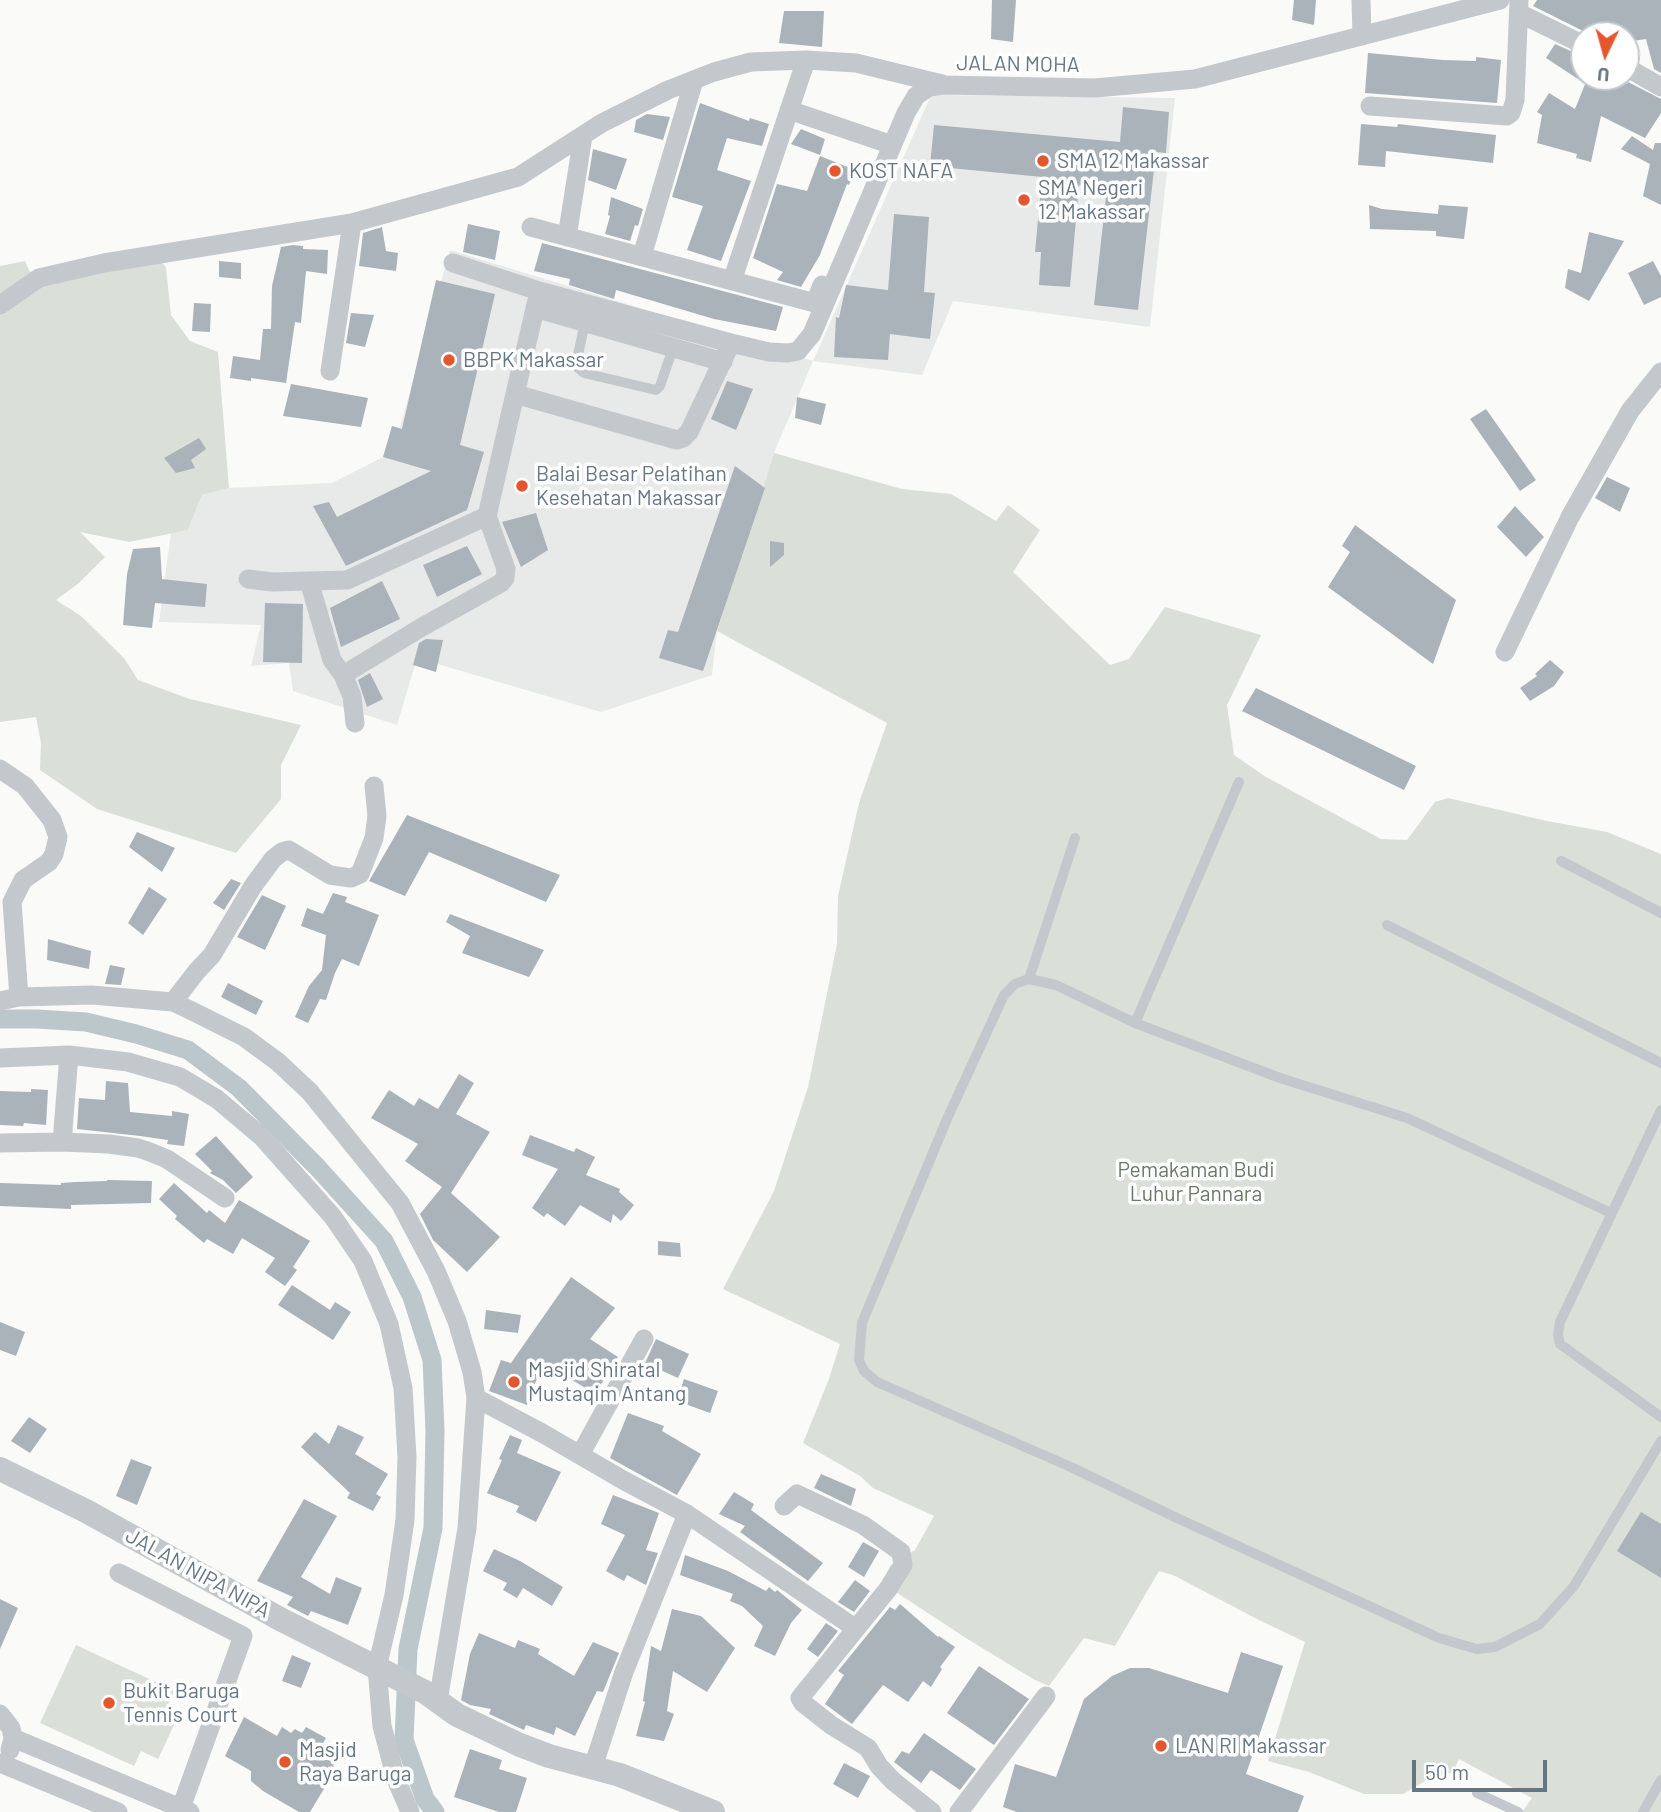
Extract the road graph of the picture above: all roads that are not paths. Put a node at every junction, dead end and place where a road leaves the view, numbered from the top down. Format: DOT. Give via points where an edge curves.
graph roads {
  1 [pos="1361,0"];
  2 [pos="1500,0"];
  3 [pos="1519,7"];
  4 [pos="1362,36"];
  5 [pos="1570,37"];
  6 [pos="806,60"];
  7 [pos="1640,75"];
  8 [pos="694,80"];
  9 [pos="943,85"];
  10 [pos="1661,87"];
  11 [pos="1370,106"];
  12 [pos="789,110"];
  13 [pos="583,136"];
  14 [pos="891,148"];
  15 [pos="352,223"];
  16 [pos="531,226"];
  17 [pos="567,237"];
  18 [pos="642,256"];
  19 [pos="453,263"];
  20 [pos="732,281"];
  21 [pos="537,300"];
  22 [pos="0,306"];
  23 [pos="585,323"];
  24 [pos="731,343"];
  25 [pos="673,348"];
  26 [pos="723,362"];
  27 [pos="330,371"];
  28 [pos="1661,372"];
  29 [pos="515,394"];
  30 [pos="487,516"];
  31 [pos="248,579"];
  32 [pos="309,581"];
  33 [pos="1505,652"];
  34 [pos="342,675"];
  35 [pos="355,723"];
  36 [pos="0,769"];
  37 [pos="1239,782"];
  38 [pos="374,786"];
  39 [pos="1075,838"];
  40 [pos="1561,861"];
  41 [pos="1661,913"];
  42 [pos="1387,925"];
  43 [pos="1029,979"];
  44 [pos="10,999"];
  45 [pos="173,1002"];
  46 [pos="1135,1023"];
  47 [pos="69,1055"];
  48 [pos="0,1058"];
  49 [pos="1661,1063"];
  50 [pos="1661,1110"];
  51 [pos="62,1142"];
  52 [pos="0,1143"];
  53 [pos="225,1198"];
  54 [pos="1611,1213"];
  55 [pos="644,1339"];
  56 [pos="477,1398"];
  57 [pos="1661,1417"];
  58 [pos="1661,1441"];
  59 [pos="580,1455"];
  60 [pos="0,1469"];
  61 [pos="784,1506"];
  62 [pos="687,1514"];
  63 [pos="119,1573"];
  64 [pos="855,1628"];
  65 [pos="386,1673"];
  66 [pos="1046,1696"];
  67 [pos="431,1697"];
  68 [pos="0,1714"];
  69 [pos="13,1738"];
  70 [pos="0,1762"];
  71 [pos="593,1767"];
  72 [pos="1661,1780"];
  73 [pos="1477,1793"];
  74 [pos="185,1810"];
  75 [pos="118,1812"];
  76 [pos="410,1812"];
  77 [pos="713,1812"];
  78 [pos="932,1812"];
  79 [pos="959,1812"];
  80 [pos="1518,1812"];
  81 [pos="1643,1812"];
  1 -- 4 [label="street"];
  2 -- 4 [label="street, JALAN MOHA"];
  3 -- 5 [label="street"];
  3 -- 11 [label="street" via="1515,100 1507,116"];
  4 -- 9 [label="street, JALAN MOHA" via="1195,79 1095,88"];
  6 -- 8 [label="street" via="751,62"];
  6 -- 9 [label="street" via="856,63"];
  6 -- 12 [label="street"];
  7 -- 10 [label="street"];
  8 -- 13 [label="street" via="668,89"];
  8 -- 18 [label="street"];
  9 -- 14 [label="street, JALAN MOHA" via="916,96"];
  12 -- 14 [label="street"];
  12 -- 20 [label="street"];
  13 -- 15 [label="street" via="518,177"];
  13 -- 17 [label="street"];
  14 -- 20 [label="street" via="875,157 815,303"];
  14 -- 24 [label="street, JALAN MOHA" via="806,344 788,354"];
  15 -- 22 [label="street" via="39,278"];
  15 -- 27 [label="street"];
  16 -- 17 [label="street"];
  17 -- 18 [label="street"];
  18 -- 20 [label="street"];
  19 -- 21 [label="street, JALAN MOHA"];
  21 -- 23 [label="street"];
  21 -- 24 [label="street, JALAN MOHA"];
  21 -- 29 [label="street"];
  23 -- 25 [label="street"];
  23 -- 25 [label="lane" via="577,359 577,367 584,373 656,390"];
  24 -- 26 [label="street"];
  25 -- 26 [label="street"];
  26 -- 29 [label="street" via="689,432 677,440"];
  28 -- 33 [label="street" via="1630,411 1585,490"];
  29 -- 30 [label="street"];
  30 -- 32 [label="street" via="347,580"];
  30 -- 34 [label="street" via="506,569 501,583"];
  31 -- 32 [label="street"];
  32 -- 34 [label="street" via="331,660"];
  34 -- 35 [label="street" via="352,696"];
  36 -- 44 [label="street" via="25,786 52,820 58,837 49,862 23,880 12,902"];
  37 -- 46 [label="lane"];
  38 -- 45 [label="street" via="374,838 360,873 351,878 330,875 289,850 282,852 253,886 212,956"];
  39 -- 43 [label="lane"];
  40 -- 41 [label="lane"];
  42 -- 49 [label="lane"];
  43 -- 46 [label="lane" via="1056,985"];
  43 -- 58 [label="lane" via="1004,995 862,1323 859,1360 877,1382 1439,1639 1477,1649 1495,1647 1540,1624 1574,1586"];
  44 -- 45 [label="street" via="92,995"];
  45 -- 56 [label="street" via="244,1037 278,1062 310,1091 374,1169 400,1203 436,1271 457,1321"];
  46 -- 54 [label="lane" via="1280,1078 1407,1118"];
  47 -- 48 [label="street"];
  47 -- 51 [label="street"];
  47 -- 65 [label="street" via="128,1062 167,1073 216,1099 262,1137 333,1217 362,1261 389,1324 403,1388 407,1457 403,1532"];
  50 -- 54 [label="lane"];
  51 -- 52 [label="street"];
  51 -- 53 [label="street" via="150,1152"];
  54 -- 57 [label="lane" via="1560,1322 1560,1345"];
  55 -- 59 [label="street"];
  56 -- 59 [label="street"];
  56 -- 67 [label="street" via="467,1528"];
  59 -- 62 [label="street"];
  60 -- 65 [label="street, JALAN NIPA NIPA"];
  61 -- 64 [label="street" via="796,1494 863,1525 901,1552 903,1565"];
  62 -- 64 [label="street"];
  62 -- 71 [label="street" via="624,1672"];
  63 -- 74 [label="street" via="243,1636"];
  64 -- 78 [label="street" via="801,1701 868,1748 892,1782"];
  65 -- 67 [label="street, JALAN NIPA NIPA"];
  65 -- 76 [label="street" via="382,1726"];
  66 -- 79 [label="street"];
  67 -- 71 [label="street, JALAN NIPA NIPA" via="457,1715 520,1745"];
  68 -- 69 [label="street"];
  69 -- 70 [label="street"];
  69 -- 74 [label="street"];
  70 -- 75 [label="street"];
  71 -- 77 [label="street, JALAN NIPA NIPA"];
  72 -- 81 [label="lane"];
  73 -- 80 [label="lane"];
}
